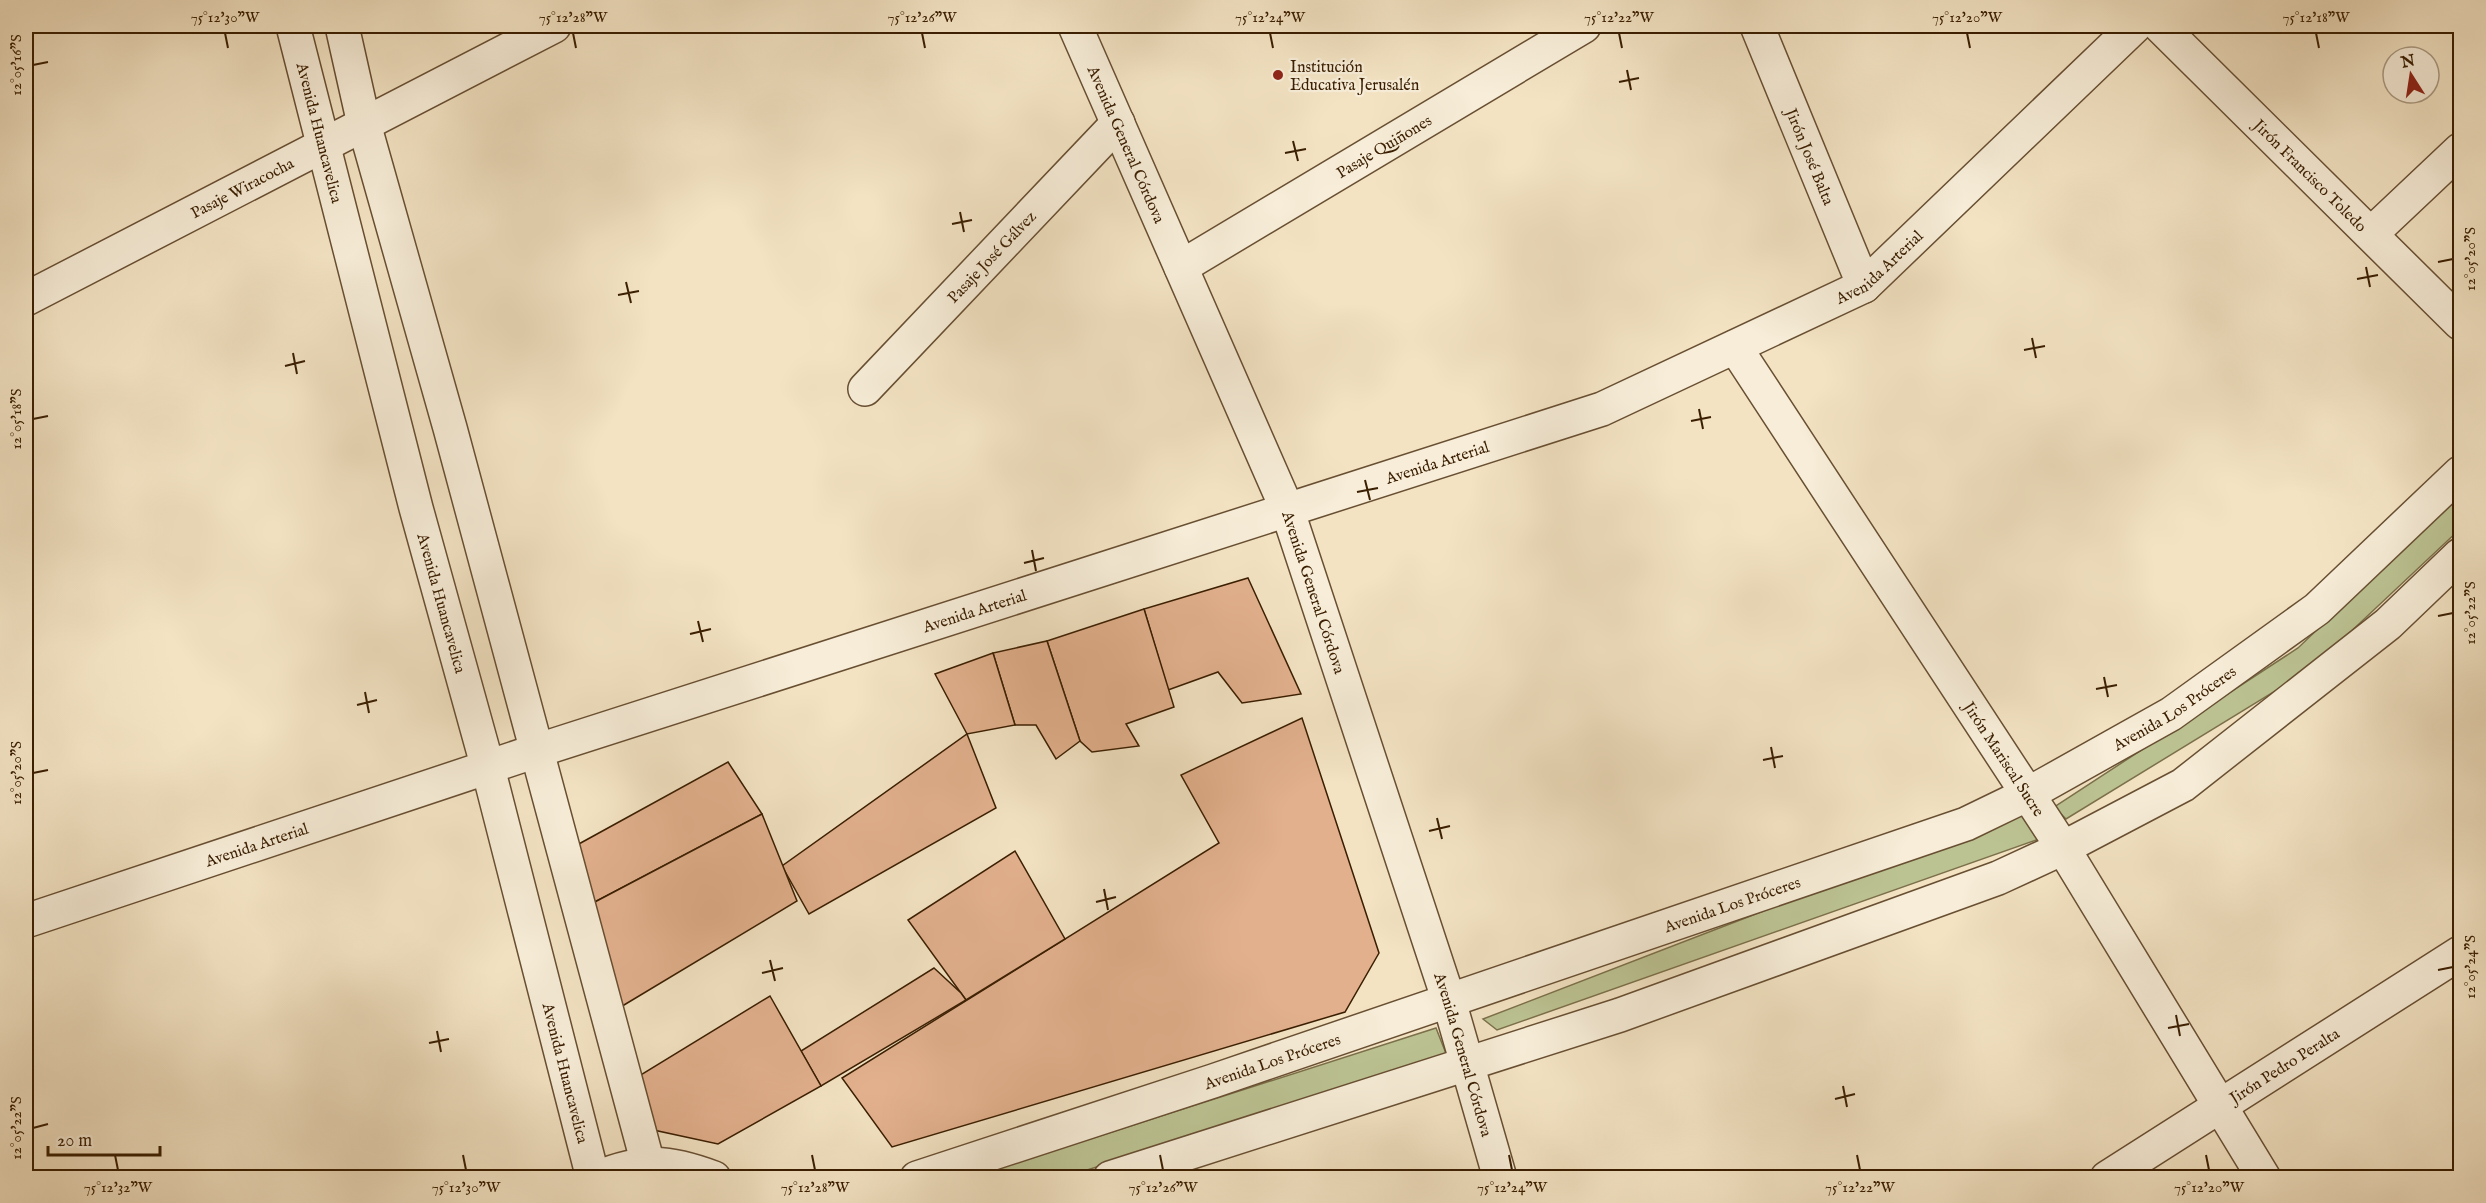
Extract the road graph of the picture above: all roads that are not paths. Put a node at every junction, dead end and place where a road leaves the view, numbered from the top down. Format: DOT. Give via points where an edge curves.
graph roads {
  1 [pos="293,26"];
  2 [pos="342,26"];
  3 [pos="554,26"];
  4 [pos="1075,26"];
  5 [pos="1584,26"];
  6 [pos="1757,26"];
  7 [pos="2135,26"];
  8 [pos="2160,26"];
  9 [pos="1118,123"];
  10 [pos="364,124"];
  11 [pos="323,144"];
  12 [pos="2460,150"];
  13 [pos="2371,234"];
  14 [pos="1180,267"];
  15 [pos="1864,286"];
  16 [pos="26,299"];
  17 [pos="2460,323"];
  18 [pos="1735,347"];
  19 [pos="865,389"];
  20 [pos="2460,473"];
  21 [pos="1287,509"];
  22 [pos="2460,555"];
  23 [pos="536,751"];
  24 [pos="488,768"];
  25 [pos="2028,794"];
  26 [pos="2063,848"];
  27 [pos="26,921"];
  28 [pos="2460,953"];
  29 [pos="1449,1001"];
  30 [pos="1468,1063"];
  31 [pos="2220,1105"];
  32 [pos="648,1164"];
  33 [pos="595,1178"];
  34 [pos="714,1178"];
  35 [pos="917,1178"];
  36 [pos="1110,1178"];
  37 [pos="1500,1178"];
  38 [pos="2107,1178"];
  39 [pos="2264,1178"];
  1 -- 11 [label="street, Avenida Huancavelica"];
  2 -- 10 [label="street"];
  3 -- 10 [label="street, Pasaje Wiracocha"];
  4 -- 9 [label="street, Avenida General Córdova"];
  5 -- 14 [label="street, Pasaje Quiñones"];
  6 -- 15 [label="street, Jirón José Balta"];
  7 -- 15 [label="street, Avenida Arterial"];
  8 -- 13 [label="street, Jirón Francisco Toledo"];
  9 -- 14 [label="street, Avenida General Córdova"];
  9 -- 19 [label="street, Pasaje José Gálvez"];
  10 -- 11 [label="street, Pasaje Wiracocha"];
  10 -- 23 [label="street"];
  11 -- 16 [label="street, Pasaje Wiracocha"];
  11 -- 24 [label="street, Avenida Huancavelica" via="416,508"];
  12 -- 13 [label="street"];
  13 -- 17 [label="street, Jirón Francisco Toledo"];
  14 -- 21 [label="street, Avenida General Córdova"];
  15 -- 18 [label="street, Avenida Arterial"];
  18 -- 21 [label="street, Avenida Arterial" via="1602,410"];
  18 -- 25 [label="street, Jirón Mariscal Sucre"];
  20 -- 25 [label="street, Avenida Los Próceres" via="2317,609 2171,714"];
  21 -- 23 [label="street, Avenida Arterial"];
  21 -- 29 [label="street, Avenida General Córdova"];
  22 -- 26 [label="street" via="2388,624 2183,785"];
  23 -- 24 [label="street, Avenida Arterial"];
  23 -- 32 [label="street"];
  24 -- 27 [label="street, Avenida Arterial"];
  24 -- 33 [label="street, Avenida Huancavelica"];
  25 -- 26 [label="street, Jirón Mariscal Sucre"];
  25 -- 29 [label="street, Avenida Los Próceres" via="1966,824"];
  26 -- 30 [label="street" via="1998,878 1620,1015"];
  26 -- 31 [label="street, Jirón Mariscal Sucre"];
  28 -- 31 [label="street, Jirón Pedro Peralta"];
  29 -- 30 [label="street, Avenida General Córdova"];
  29 -- 35 [label="street, Avenida Los Próceres"];
  30 -- 36 [label="street"];
  30 -- 37 [label="street, Avenida General Córdova"];
  31 -- 38 [label="street, Jirón Pedro Peralta"];
  31 -- 39 [label="street, Jirón Mariscal Sucre"];
  32 -- 33 [label="street" via="620,1168"];
  32 -- 34 [label="street" via="684,1167"];
}
